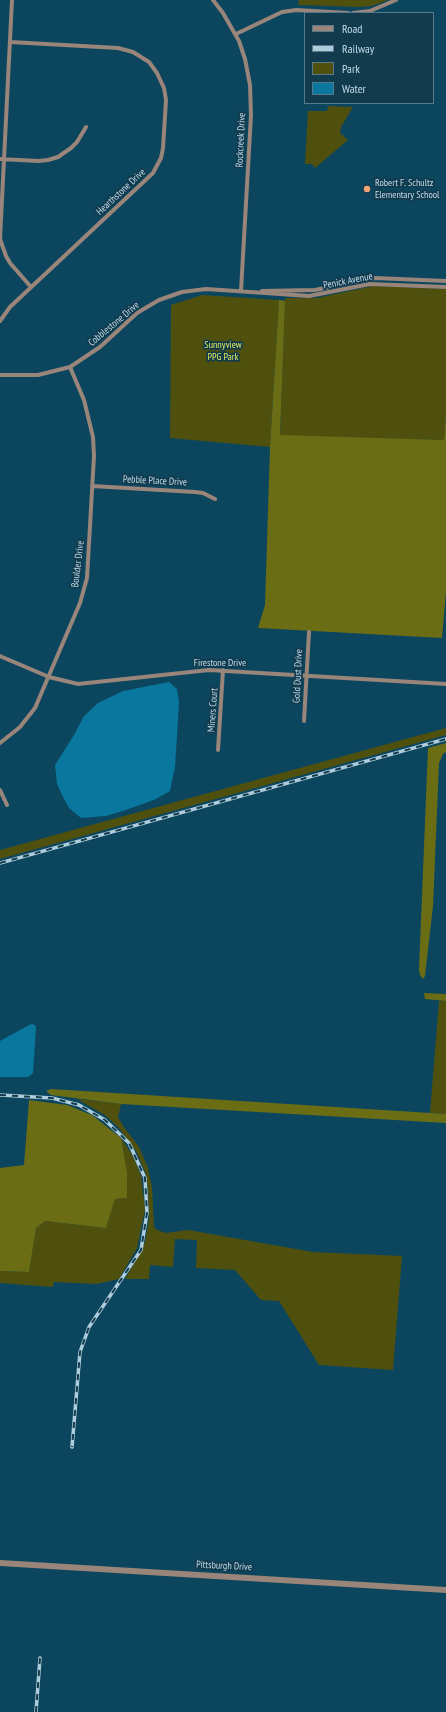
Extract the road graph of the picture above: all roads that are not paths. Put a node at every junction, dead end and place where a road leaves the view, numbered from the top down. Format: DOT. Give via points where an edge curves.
graph roads {
  1 [pos="12,0"];
  2 [pos="213,0"];
  3 [pos="396,0"];
  4 [pos="331,12"];
  5 [pos="362,12"];
  6 [pos="236,34"];
  7 [pos="10,42"];
  8 [pos="86,127"];
  9 [pos="2,159"];
  10 [pos="446,281"];
  11 [pos="31,287"];
  12 [pos="446,287"];
  13 [pos="241,291"];
  14 [pos="253,291"];
  15 [pos="0,321"];
  16 [pos="70,367"];
  17 [pos="0,375"];
  18 [pos="92,486"];
  19 [pos="215,499"];
  20 [pos="309,632"];
  21 [pos="0,656"];
  22 [pos="223,670"];
  23 [pos="306,675"];
  24 [pos="49,677"];
  25 [pos="446,684"];
  26 [pos="304,721"];
  27 [pos="0,743"];
  28 [pos="218,750"];
  29 [pos="0,790"];
  30 [pos="7,805"];
  31 [pos="0,1563"];
  32 [pos="446,1590"];
  1 -- 7 [label="street"];
  2 -- 6 [label="street, Rockcreek Drive"];
  3 -- 5 [label="street"];
  4 -- 6 [label="street" via="282,12"];
  6 -- 13 [label="street, Rockcreek Drive" via="245,59 251,97"];
  7 -- 9 [label="street"];
  7 -- 11 [label="street, Hearthstone Drive" via="118,48 134,52 149,62 157,73 166,100 163,148 153,173"];
  8 -- 9 [label="street" via="71,148 48,160"];
  9 -- 11 [label="street" via="2,246 10,263"];
  10 -- 14 [label="street, Penick Avenue" via="374,278 315,290"];
  11 -- 15 [label="street, Hearthstone Drive" via="10,307"];
  12 -- 14 [label="street, Penick Avenue" via="370,284 309,296"];
  13 -- 14 [label="street, Penick Avenue"];
  13 -- 16 [label="street, Cobblestone Drive" via="194,290 159,300 137,313 100,347"];
  16 -- 17 [label="street, Cobblestone Drive" via="38,375"];
  16 -- 18 [label="street, Boulder Drive" via="91,425 94,456"];
  18 -- 19 [label="street, Pebble Place Drive" via="195,492"];
  18 -- 24 [label="street, Boulder Drive" via="88,565 84,589"];
  20 -- 23 [label="street, Gold Dust Drive"];
  21 -- 24 [label="street, Firestone Drive"];
  22 -- 23 [label="street, Firestone Drive"];
  22 -- 24 [label="street, Firestone Drive" via="195,670 78,684"];
  22 -- 28 [label="street, Miners Court"];
  23 -- 25 [label="street, Firestone Drive"];
  23 -- 26 [label="street, Gold Dust Drive"];
  24 -- 27 [label="street, Boulder Drive" via="27,720"];
  29 -- 30 [label="street"];
  31 -- 32 [label="street, Pittsburgh Drive"];
}
